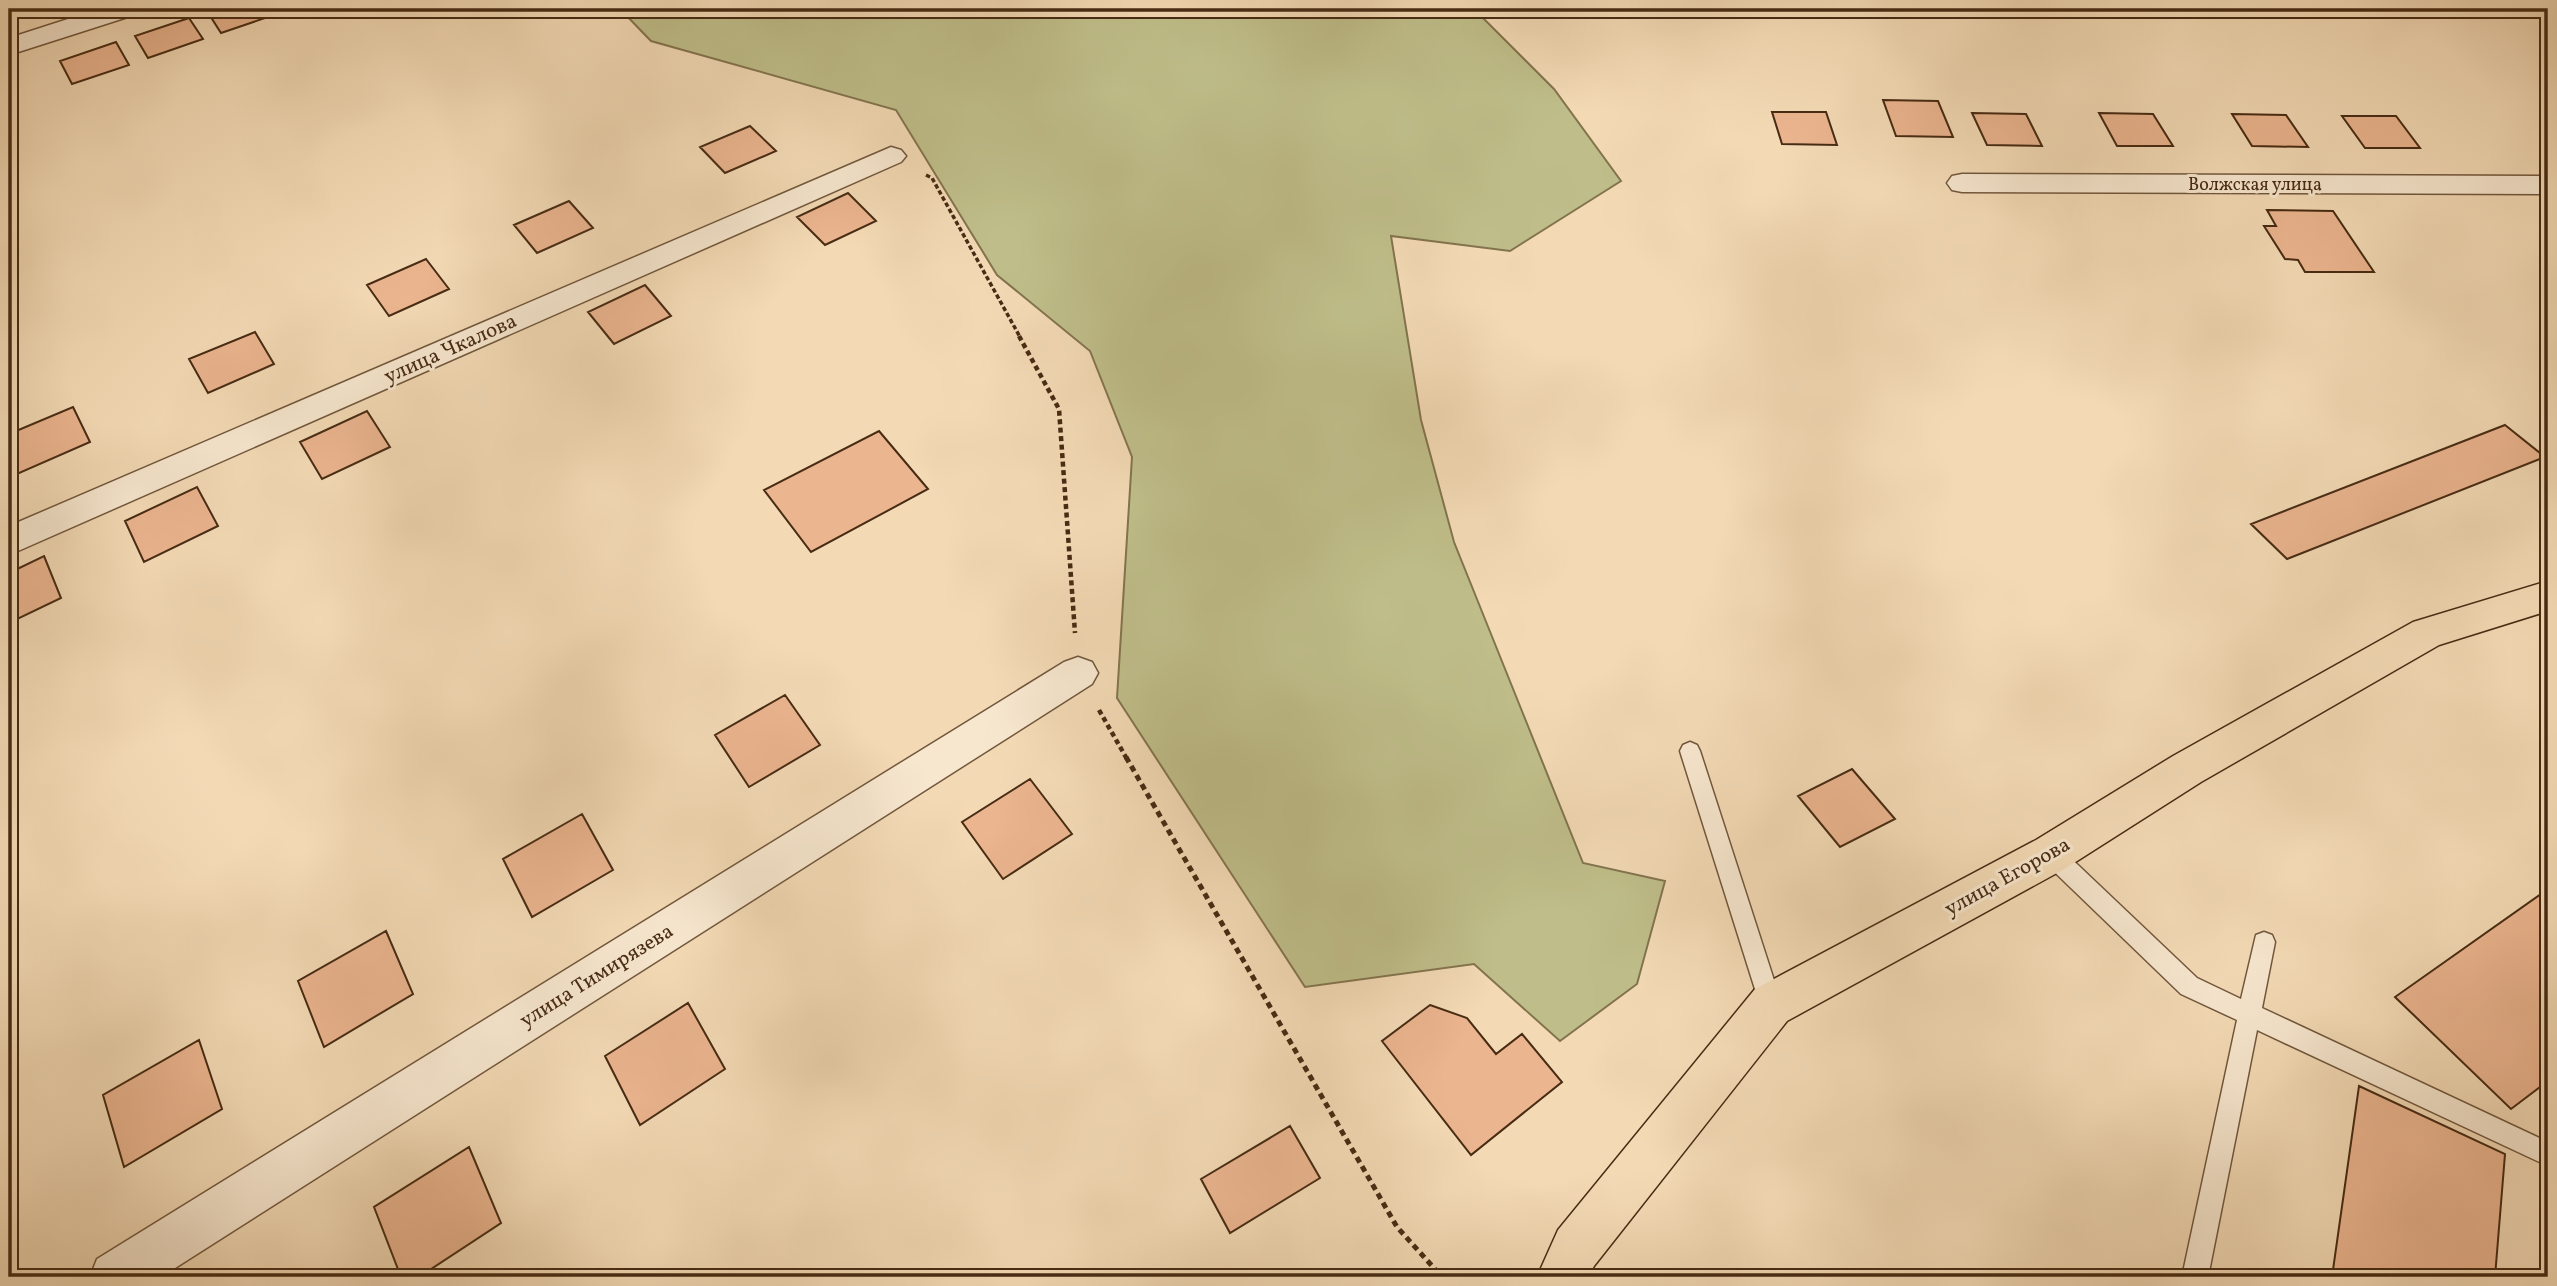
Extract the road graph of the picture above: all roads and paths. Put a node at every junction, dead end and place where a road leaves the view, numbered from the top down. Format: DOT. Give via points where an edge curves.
graph roads {
  1 [pos="125,9"];
  2 [pos="9,47"];
  3 [pos="891,156"];
  4 [pos="1962,183"];
  5 [pos="2548,185"];
  6 [pos="9,541"];
  7 [pos="2548,596"];
  8 [pos="1078,673"];
  9 [pos="1690,751"];
  10 [pos="2050,854"];
  11 [pos="2264,942"];
  12 [pos="1771,1005"];
  13 [pos="2249,1014"];
  14 [pos="2548,1154"];
  15 [pos="115,1277"];
  16 [pos="1442,1277"];
  17 [pos="1562,1277"];
  18 [pos="2195,1277"];
  1 -- 2 [label="street"];
  3 -- 6 [label="street, улица Чкалова"];
  3 -- 8 [label="path" via="932,178 1059,409"];
  4 -- 5 [label="street, Волжская улица"];
  7 -- 10 [label="main road, улица Егорова" via="2427,633 2187,769"];
  8 -- 15 [label="street, улица Тимирязева"];
  8 -- 16 [label="path" via="1397,1227"];
  9 -- 12 [label="lane"];
  10 -- 12 [label="main road, улица Егорова"];
  10 -- 13 [label="lane" via="2189,986"];
  11 -- 13 [label="lane"];
  12 -- 17 [label="main road, улица Егорова" via="1576,1248"];
  13 -- 14 [label="lane"];
  13 -- 18 [label="lane"];
}
